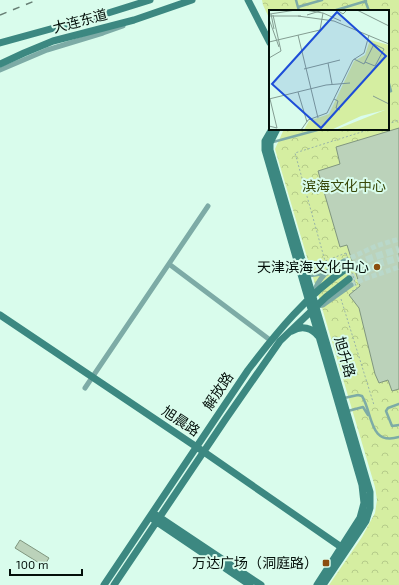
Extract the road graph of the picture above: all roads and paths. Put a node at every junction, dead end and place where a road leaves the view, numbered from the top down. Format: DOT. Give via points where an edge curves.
graph roads {
  1 [pos="150,0"];
  2 [pos="192,0"];
  3 [pos="248,0"];
  4 [pos="254,0"];
  5 [pos="296,0"];
  6 [pos="322,0"];
  7 [pos="366,1"];
  8 [pos="298,7"];
  9 [pos="299,10"];
  10 [pos="336,10"];
  11 [pos="134,20"];
  12 [pos="269,39"];
  13 [pos="0,43"];
  14 [pos="0,64"];
  15 [pos="0,70"];
  16 [pos="399,120"];
  17 [pos="389,124"];
  18 [pos="272,130"];
  19 [pos="276,130"];
  20 [pos="317,130"];
  21 [pos="368,130"];
  22 [pos="267,144"];
  23 [pos="208,206"];
  24 [pos="169,264"];
  25 [pos="346,264"];
  26 [pos="305,271"];
  27 [pos="324,274"];
  28 [pos="350,285"];
  29 [pos="341,296"];
  30 [pos="310,297"];
  31 [pos="314,308"];
  32 [pos="0,315"];
  33 [pos="287,334"];
  34 [pos="270,340"];
  35 [pos="320,340"];
  36 [pos="93,377"];
  37 [pos="85,388"];
  38 [pos="341,399"];
  39 [pos="399,404"];
  40 [pos="374,406"];
  41 [pos="344,412"];
  42 [pos="399,425"];
  43 [pos="399,437"];
  44 [pos="196,447"];
  45 [pos="204,452"];
  46 [pos="152,515"];
  47 [pos="158,520"];
  48 [pos="344,549"];
  49 [pos="104,585"];
  50 [pos="114,585"];
  51 [pos="250,585"];
  52 [pos="261,585"];
  53 [pos="317,585"];
  54 [pos="323,585"];
  1 -- 13 [label="street"];
  2 -- 11 [label="street, 大连东道"];
  3 -- 12 [label="street"];
  4 -- 12 [label="street"];
  5 -- 8 [label="lane"];
  6 -- 8 [label="lane"];
  7 -- 10 [label="lane"];
  8 -- 9 [label="lane"];
  11 -- 14 [label="street, 大连东道" via="53,41"];
  11 -- 15 [label="street" via="117,28 47,50"];
  16 -- 17 [label="path"];
  18 -- 22 [label="street"];
  19 -- 22 [label="street"];
  20 -- 22 [label="lane"];
  21 -- 28 [label="path, bridge" via="295,153 325,261 346,253 357,288"];
  22 -- 26 [label="street, 旭升路"];
  22 -- 30 [label="street, 旭升路" via="266,154"];
  23 -- 24 [label="street"];
  24 -- 34 [label="street"];
  24 -- 36 [label="street"];
  25 -- 27 [label="street"];
  25 -- 30 [label="street, 解放路"];
  26 -- 27 [label="lane" via="311,276"];
  26 -- 30 [label="street, 旭升路"];
  27 -- 30 [label="street"];
  28 -- 31 [label="street, 解放路"];
  29 -- 40 [label="path"];
  30 -- 31 [label="street, 旭升路"];
  30 -- 34 [label="street, 解放路"];
  31 -- 33 [label="street, 解放路"];
  31 -- 35 [label="street, 旭升路"];
  31 -- 38 [label="street, 旭升路"];
  32 -- 36 [label="street, 旭晨路"];
  33 -- 35 [label="street" via="296,328 304,328 313,331"];
  33 -- 45 [label="street, 解放路" via="261,366"];
  34 -- 44 [label="street, 解放路"];
  35 -- 38 [label="street, 旭升路"];
  36 -- 37 [label="street"];
  36 -- 44 [label="street, 旭晨路"];
  38 -- 41 [label="street, 旭升路"];
  38 -- 43 [label="lane" via="362,396 380,436 388,439"];
  39 -- 42 [label="lane" via="386,411 392,426"];
  41 -- 43 [label="lane" via="363,407 377,436 386,440"];
  41 -- 48 [label="street, 旭升路" via="371,498 366,521"];
  44 -- 45 [label="street, 旭晨路"];
  44 -- 46 [label="street, 解放路"];
  45 -- 47 [label="street, 解放路"];
  45 -- 48 [label="street, 旭晨路"];
  46 -- 47 [label="street"];
  46 -- 49 [label="street, 解放路"];
  47 -- 50 [label="street, 解放路"];
  47 -- 51 [label="street"];
  47 -- 52 [label="street"];
  48 -- 53 [label="street, 旭升路"];
  48 -- 54 [label="street, 旭升路"];
}
